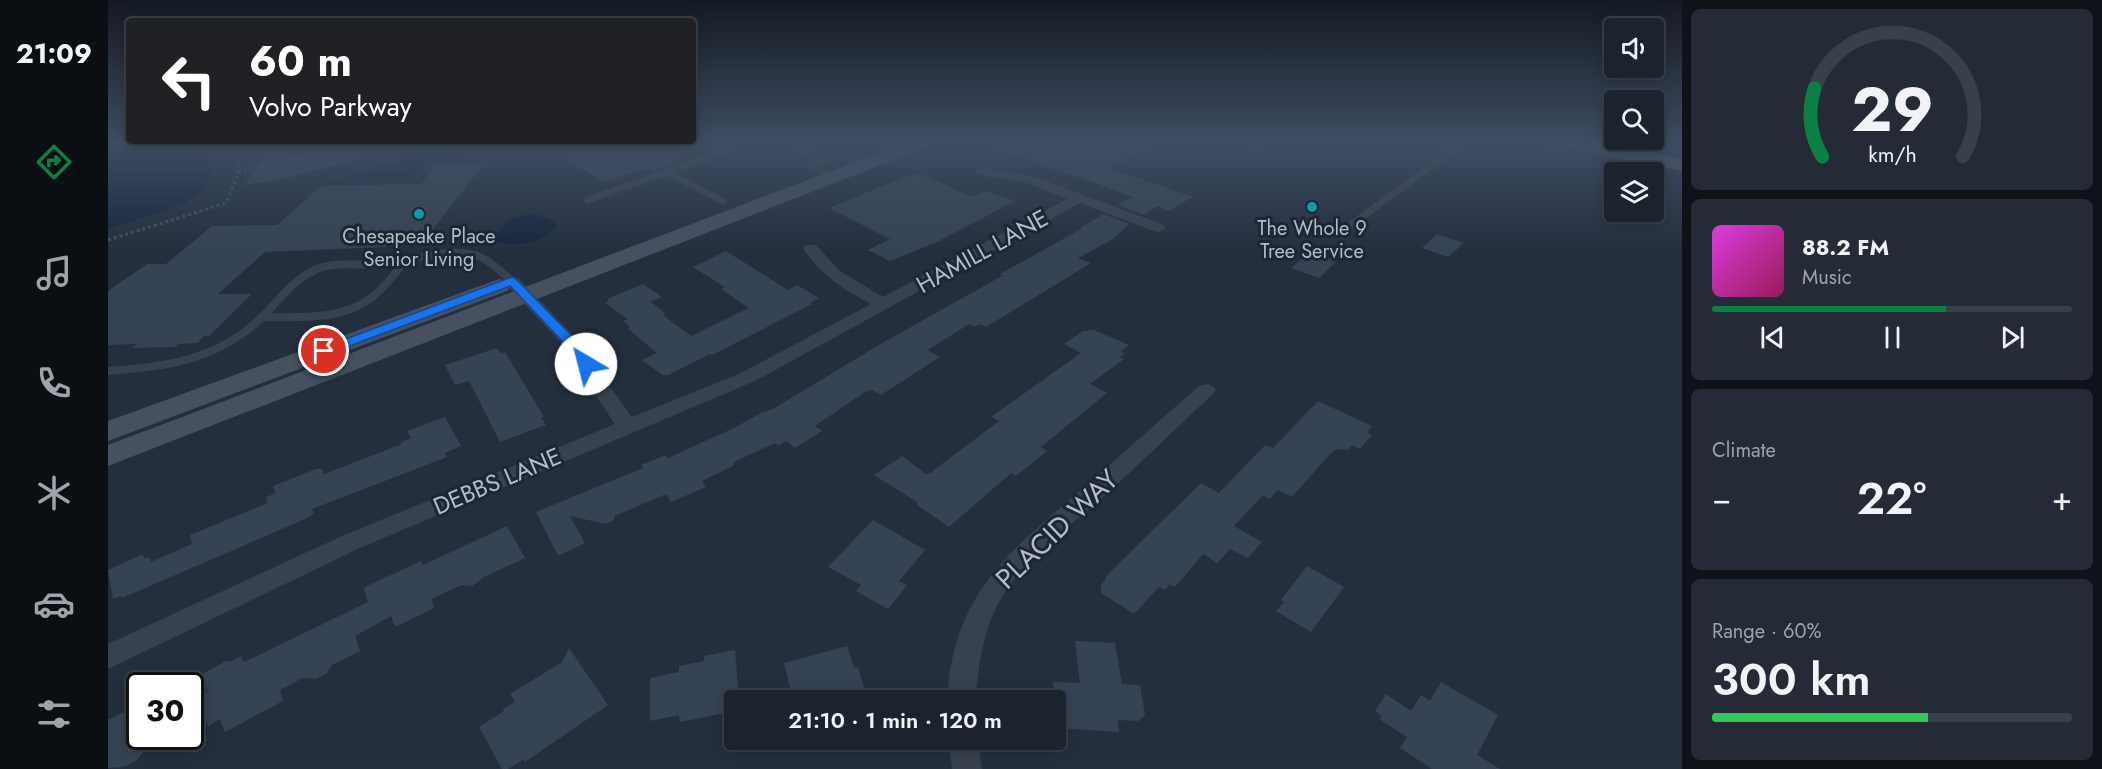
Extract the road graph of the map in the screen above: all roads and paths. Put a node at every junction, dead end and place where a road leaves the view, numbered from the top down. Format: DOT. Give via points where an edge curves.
graph roads {
  1 [pos="235,179"];
  2 [pos="647,179"];
  3 [pos="680,179"];
  4 [pos="787,179"];
  5 [pos="793,179"];
  6 [pos="1024,179"];
  7 [pos="1413,179"];
  8 [pos="1079,198"];
  9 [pos="588,200"];
  10 [pos="723,201"];
  11 [pos="1350,225"];
  12 [pos="1160,228"];
  13 [pos="108,240"];
  14 [pos="811,248"];
  15 [pos="407,260"];
  16 [pos="519,288"];
  17 [pos="884,304"];
  18 [pos="261,317"];
  19 [pos="108,371"];
  20 [pos="1206,390"];
  21 [pos="628,427"];
  22 [pos="108,431"];
  23 [pos="108,456"];
  24 [pos="108,657"];
  25 [pos="962,690"];
  26 [pos="964,750"];
  27 [pos="967,769"];
  1 -- 13 [label="path" via="226,203"];
  2 -- 9 [label="lane"];
  3 -- 10 [label="lane"];
  4 -- 10 [label="main road"];
  5 -- 16 [label="main road"];
  6 -- 8 [label="street, HAMILL LANE"];
  7 -- 11 [label="lane"];
  8 -- 12 [label="street, HAMILL LANE"];
  8 -- 17 [label="street, HAMILL LANE"];
  10 -- 16 [label="main road"];
  14 -- 17 [label="street" via="835,277"];
  15 -- 16 [label="lane" via="446,254 474,255 488,261"];
  15 -- 18 [label="lane" via="320,268 292,286"];
  15 -- 18 [label="lane" via="373,297 355,308 329,315"];
  16 -- 21 [label="street" via="566,338"];
  16 -- 22 [label="main road"];
  16 -- 23 [label="main road"];
  17 -- 21 [label="street, DEBBS LANE" via="748,377"];
  18 -- 19 [label="lane" via="238,338 205,355 161,368"];
  20 -- 25 [label="street, PLACID WAY" via="1013,565 992,592 976,626"];
  21 -- 24 [label="street, DEBBS LANE" via="351,542"];
  26 -- 27 [label="street"];
}
